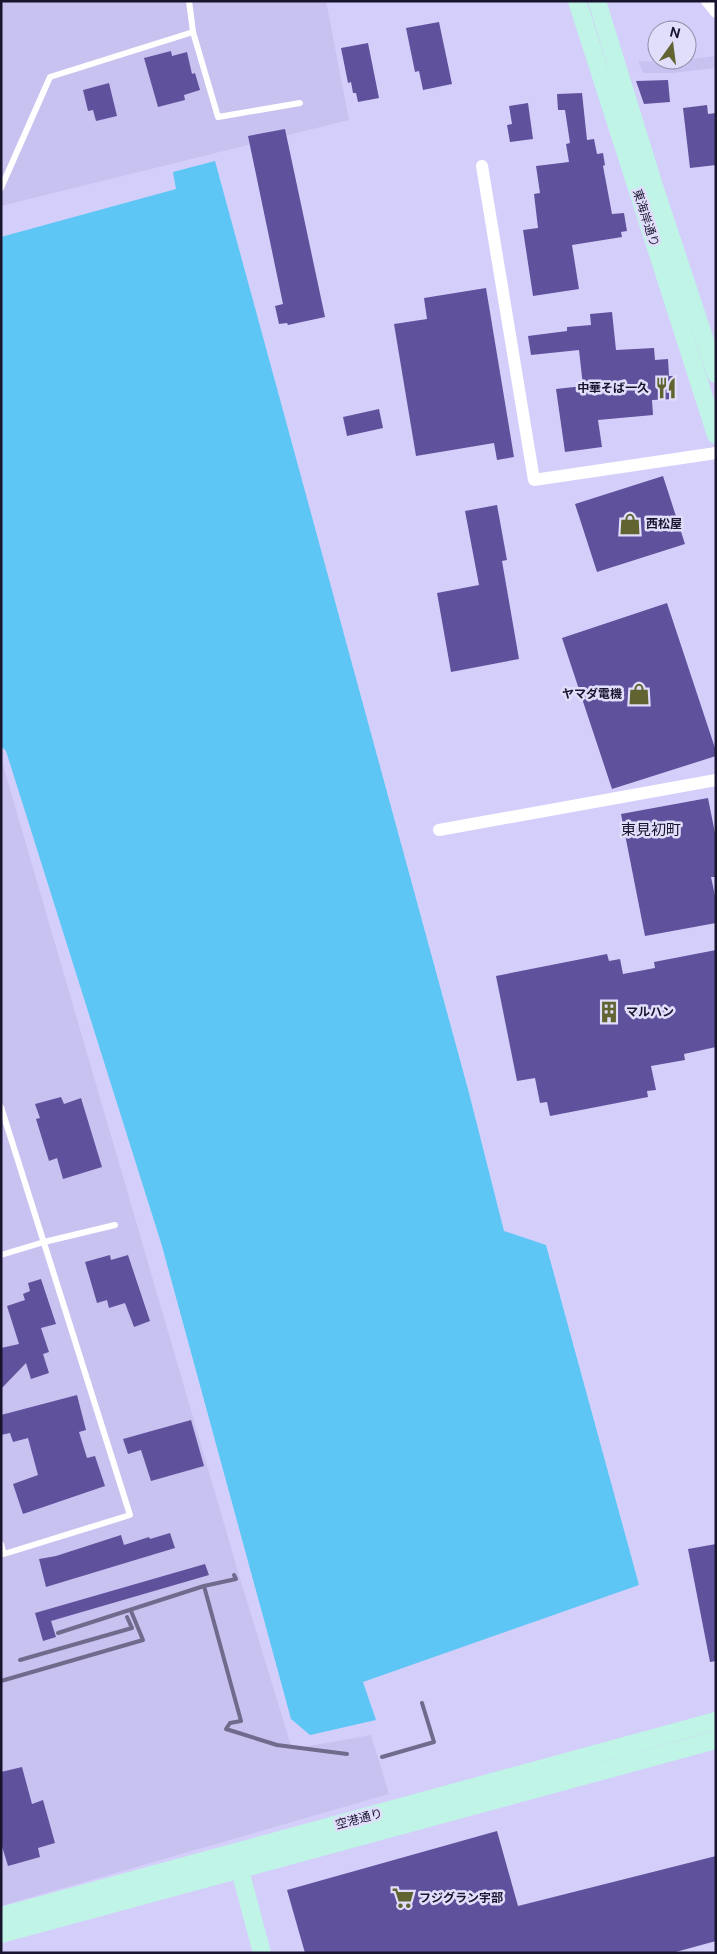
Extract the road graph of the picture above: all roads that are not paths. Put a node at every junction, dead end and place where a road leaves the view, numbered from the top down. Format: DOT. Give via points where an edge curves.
graph roads {
  1 [pos="189,1"];
  2 [pos="577,1"];
  3 [pos="597,1"];
  4 [pos="707,1"];
  5 [pos="716,12"];
  6 [pos="193,32"];
  7 [pos="300,103"];
  8 [pos="482,166"];
  9 [pos="1,188"];
  10 [pos="716,374"];
  11 [pos="716,435"];
  12 [pos="716,453"];
  13 [pos="716,780"];
  14 [pos="439,830"];
  15 [pos="1,1107"];
  16 [pos="115,1225"];
  17 [pos="44,1242"];
  18 [pos="1,1255"];
  19 [pos="1,1544"];
  20 [pos="716,1721"];
  21 [pos="716,1740"];
  22 [pos="235,1853"];
  23 [pos="240,1870"];
  24 [pos="3,1928"];
  25 [pos="262,1953"];
  1 -- 6 [label="lane"];
  2 -- 11 [label="street, 東海岸通り"];
  3 -- 10 [label="street, 東海岸通り"];
  4 -- 5 [label="street"];
  6 -- 7 [label="lane" via="218,117"];
  6 -- 9 [label="lane" via="50,77"];
  8 -- 12 [label="street" via="534,480"];
  13 -- 14 [label="street"];
  15 -- 17 [label="lane"];
  16 -- 17 [label="lane"];
  17 -- 18 [label="lane"];
  17 -- 19 [label="lane" via="130,1515 4,1554"];
  20 -- 22 [label="street, 空港通り"];
  21 -- 23 [label="street"];
  22 -- 23 [label="street"];
  22 -- 24 [label="street, 空港通り"];
  23 -- 24 [label="street"];
  23 -- 25 [label="street"];
}
